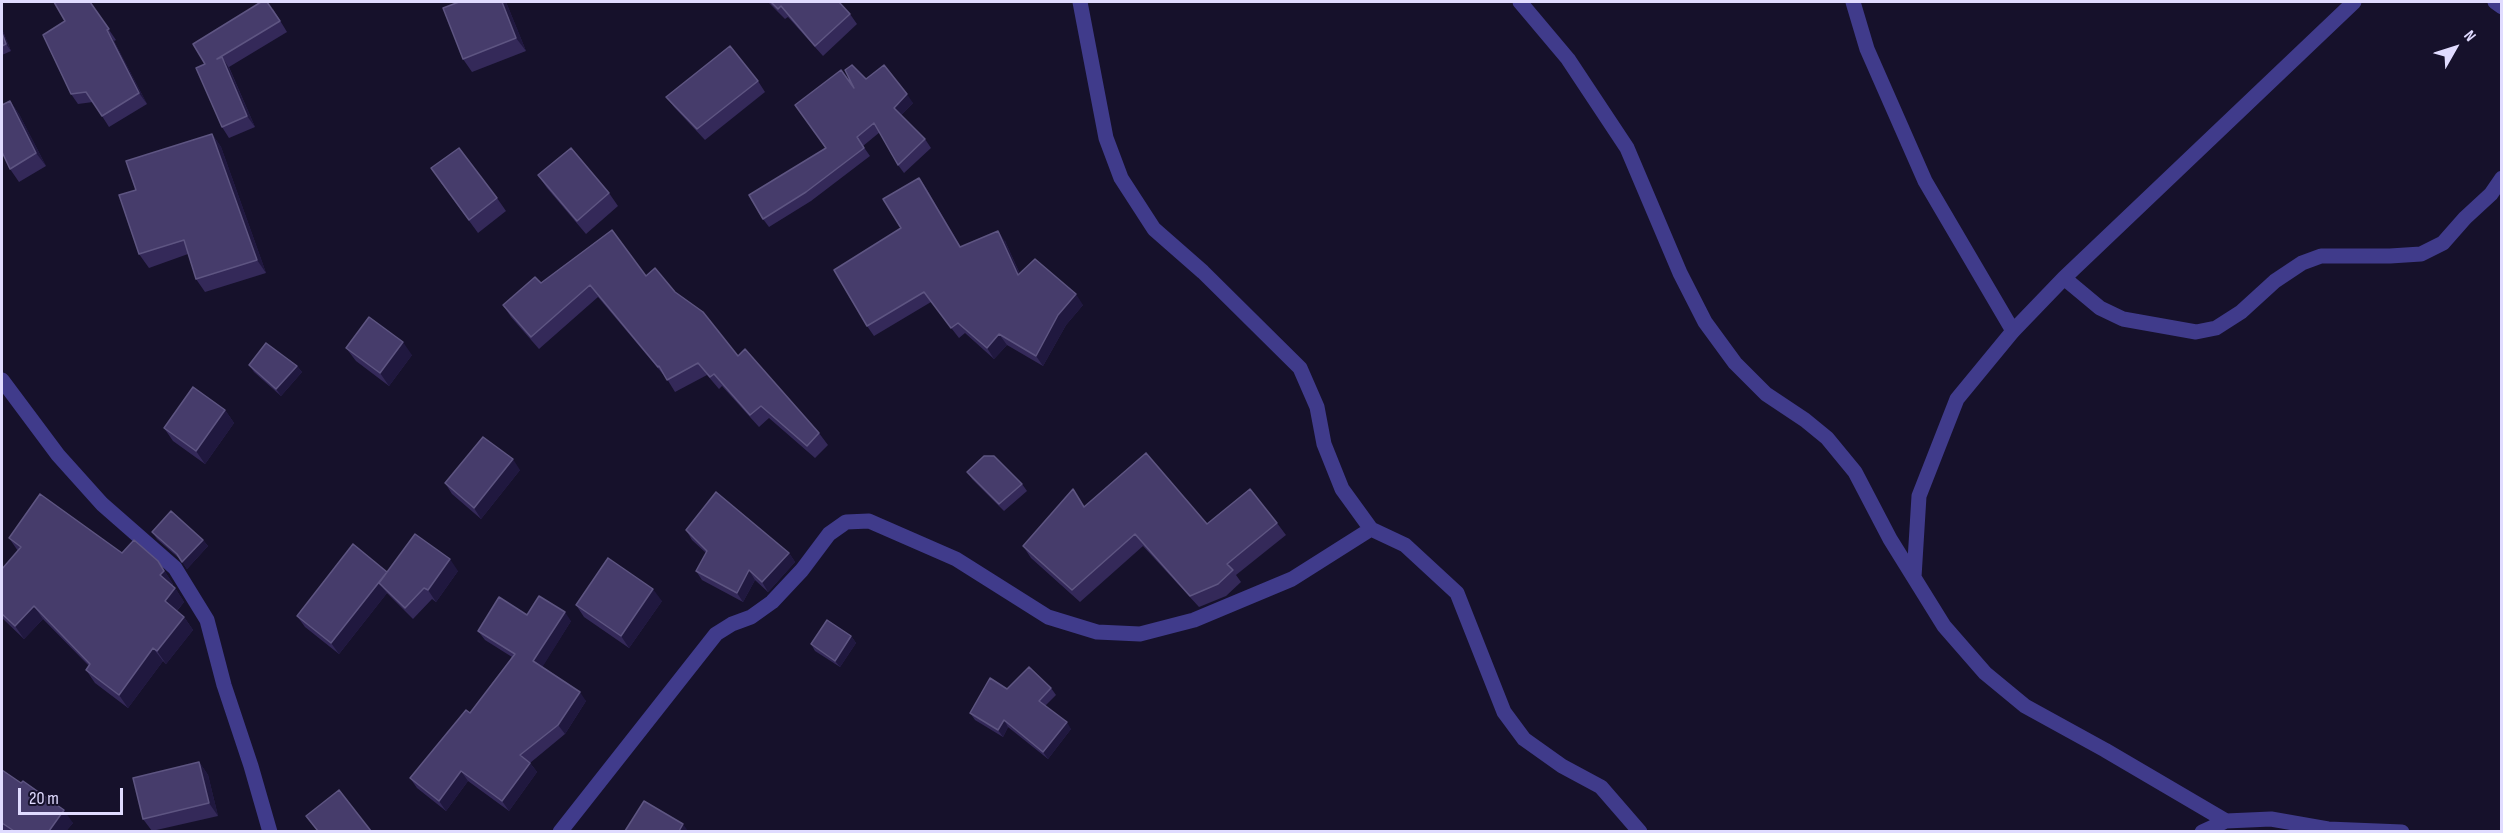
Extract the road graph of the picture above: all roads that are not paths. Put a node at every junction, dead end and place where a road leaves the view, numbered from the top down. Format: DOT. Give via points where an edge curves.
graph roads {
  1 [pos="1080,2"];
  2 [pos="1520,2"];
  3 [pos="1853,2"];
  4 [pos="2354,2"];
  5 [pos="2495,2"];
  6 [pos="2502,7"];
  7 [pos="2502,178"];
  8 [pos="2064,278"];
  9 [pos="2013,331"];
  10 [pos="2,380"];
  11 [pos="1371,529"];
  12 [pos="1914,577"];
  13 [pos="2226,821"];
  14 [pos="270,831"];
  15 [pos="560,831"];
  16 [pos="1640,831"];
  17 [pos="2202,831"];
  18 [pos="2402,831"];
  1 -- 11 [label="street" via="1106,138 1120,178 1154,229 1300,368 1317,407 1324,444 1341,489"];
  2 -- 12 [label="street" via="1568,59 1627,148 1705,322 1735,363 1766,393 1827,438 1855,472"];
  3 -- 9 [label="street" via="1867,49 1924,181"];
  4 -- 8 [label="street"];
  5 -- 6 [label="street"];
  7 -- 8 [label="street" via="2491,195 2443,243 2421,254 2321,256 2302,263 2216,328 2196,332 2123,319 2100,308"];
  8 -- 9 [label="street"];
  9 -- 12 [label="street" via="1958,399 1949,421 1919,496"];
  10 -- 14 [label="street" via="28,418 102,504 175,568 207,620"];
  11 -- 15 [label="street" via="1292,579 1194,620 1140,634 1096,632 1048,617 956,559 869,520 846,522 829,534 772,602 716,634"];
  11 -- 16 [label="street" via="1405,545 1457,593 1504,712 1524,739 1600,787"];
  12 -- 13 [label="street" via="1944,626 1985,673 2025,706"];
  13 -- 17 [label="street"];
  13 -- 18 [label="street" via="2271,819 2328,829"];
}
